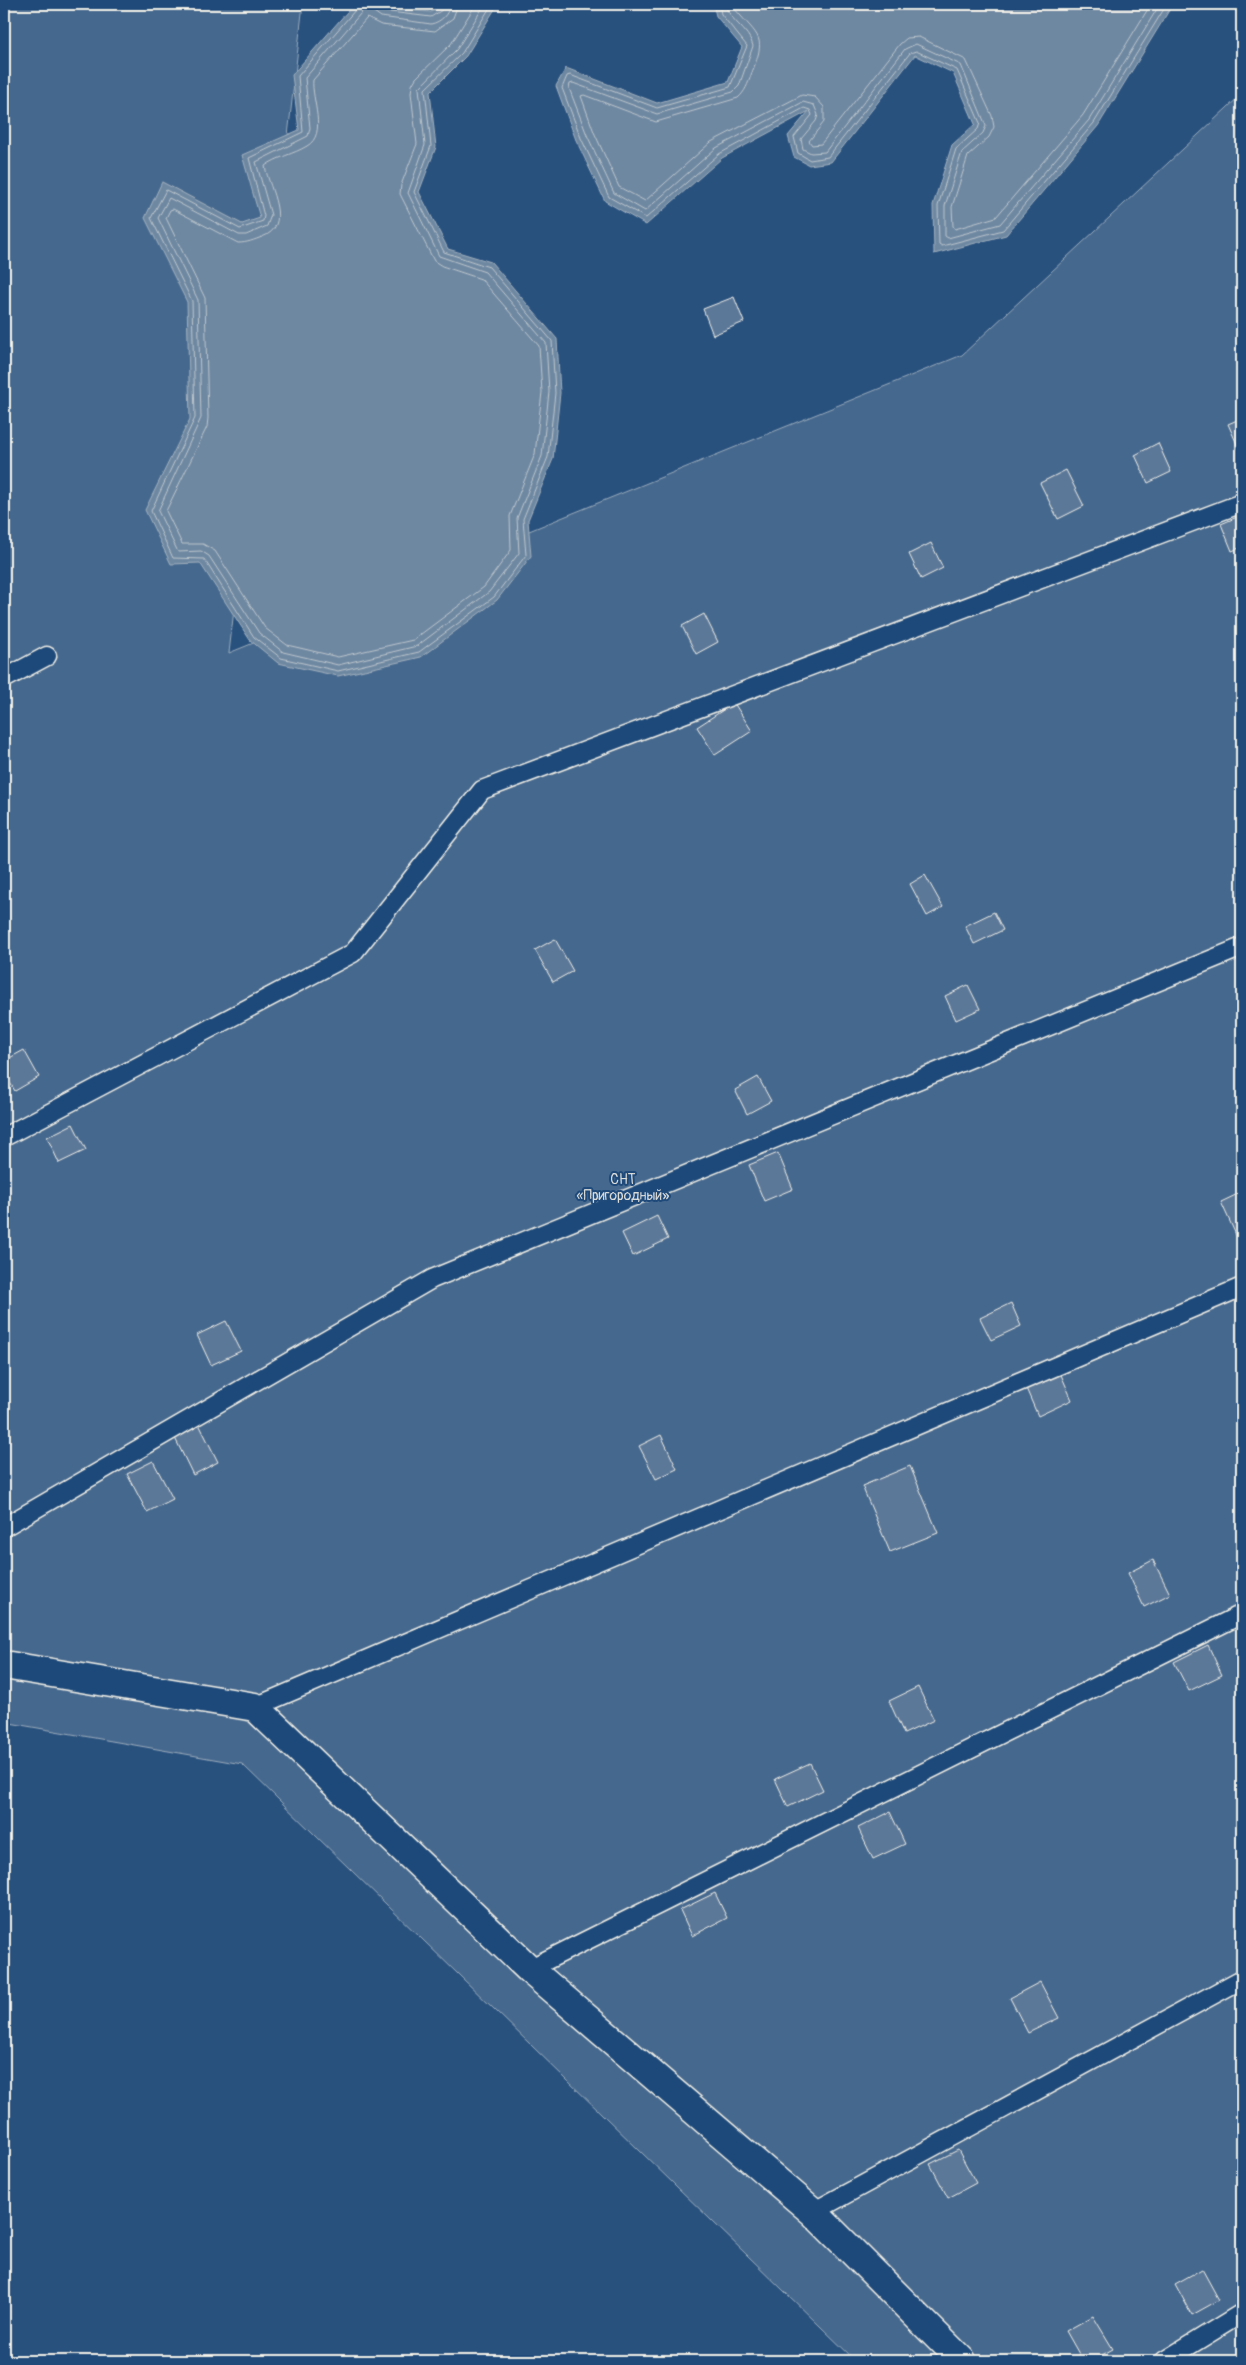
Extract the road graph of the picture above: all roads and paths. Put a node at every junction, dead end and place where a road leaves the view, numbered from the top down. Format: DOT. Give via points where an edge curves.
graph roads {
  1 [pos="1242,503"];
  2 [pos="47,656"];
  3 [pos="4,679"];
  4 [pos="1242,947"];
  5 [pos="4,1137"];
  6 [pos="1242,1287"];
  7 [pos="4,1527"];
  8 [pos="1242,1614"];
  9 [pos="4,1665"];
  10 [pos="255,1707"];
  11 [pos="529,1969"];
  12 [pos="1242,1979"];
  13 [pos="813,2212"];
  14 [pos="1242,2313"];
  15 [pos="962,2361"];
  16 [pos="1164,2361"];
  1 -- 5 [label="lane" via="482,790 353,953"];
  2 -- 3 [label="lane"];
  4 -- 7 [label="lane" via="432,1279"];
  6 -- 10 [label="lane"];
  8 -- 11 [label="lane"];
  9 -- 10 [label="street"];
  10 -- 11 [label="street"];
  11 -- 13 [label="street"];
  12 -- 13 [label="lane"];
  13 -- 15 [label="street"];
  14 -- 16 [label="lane"];
}
